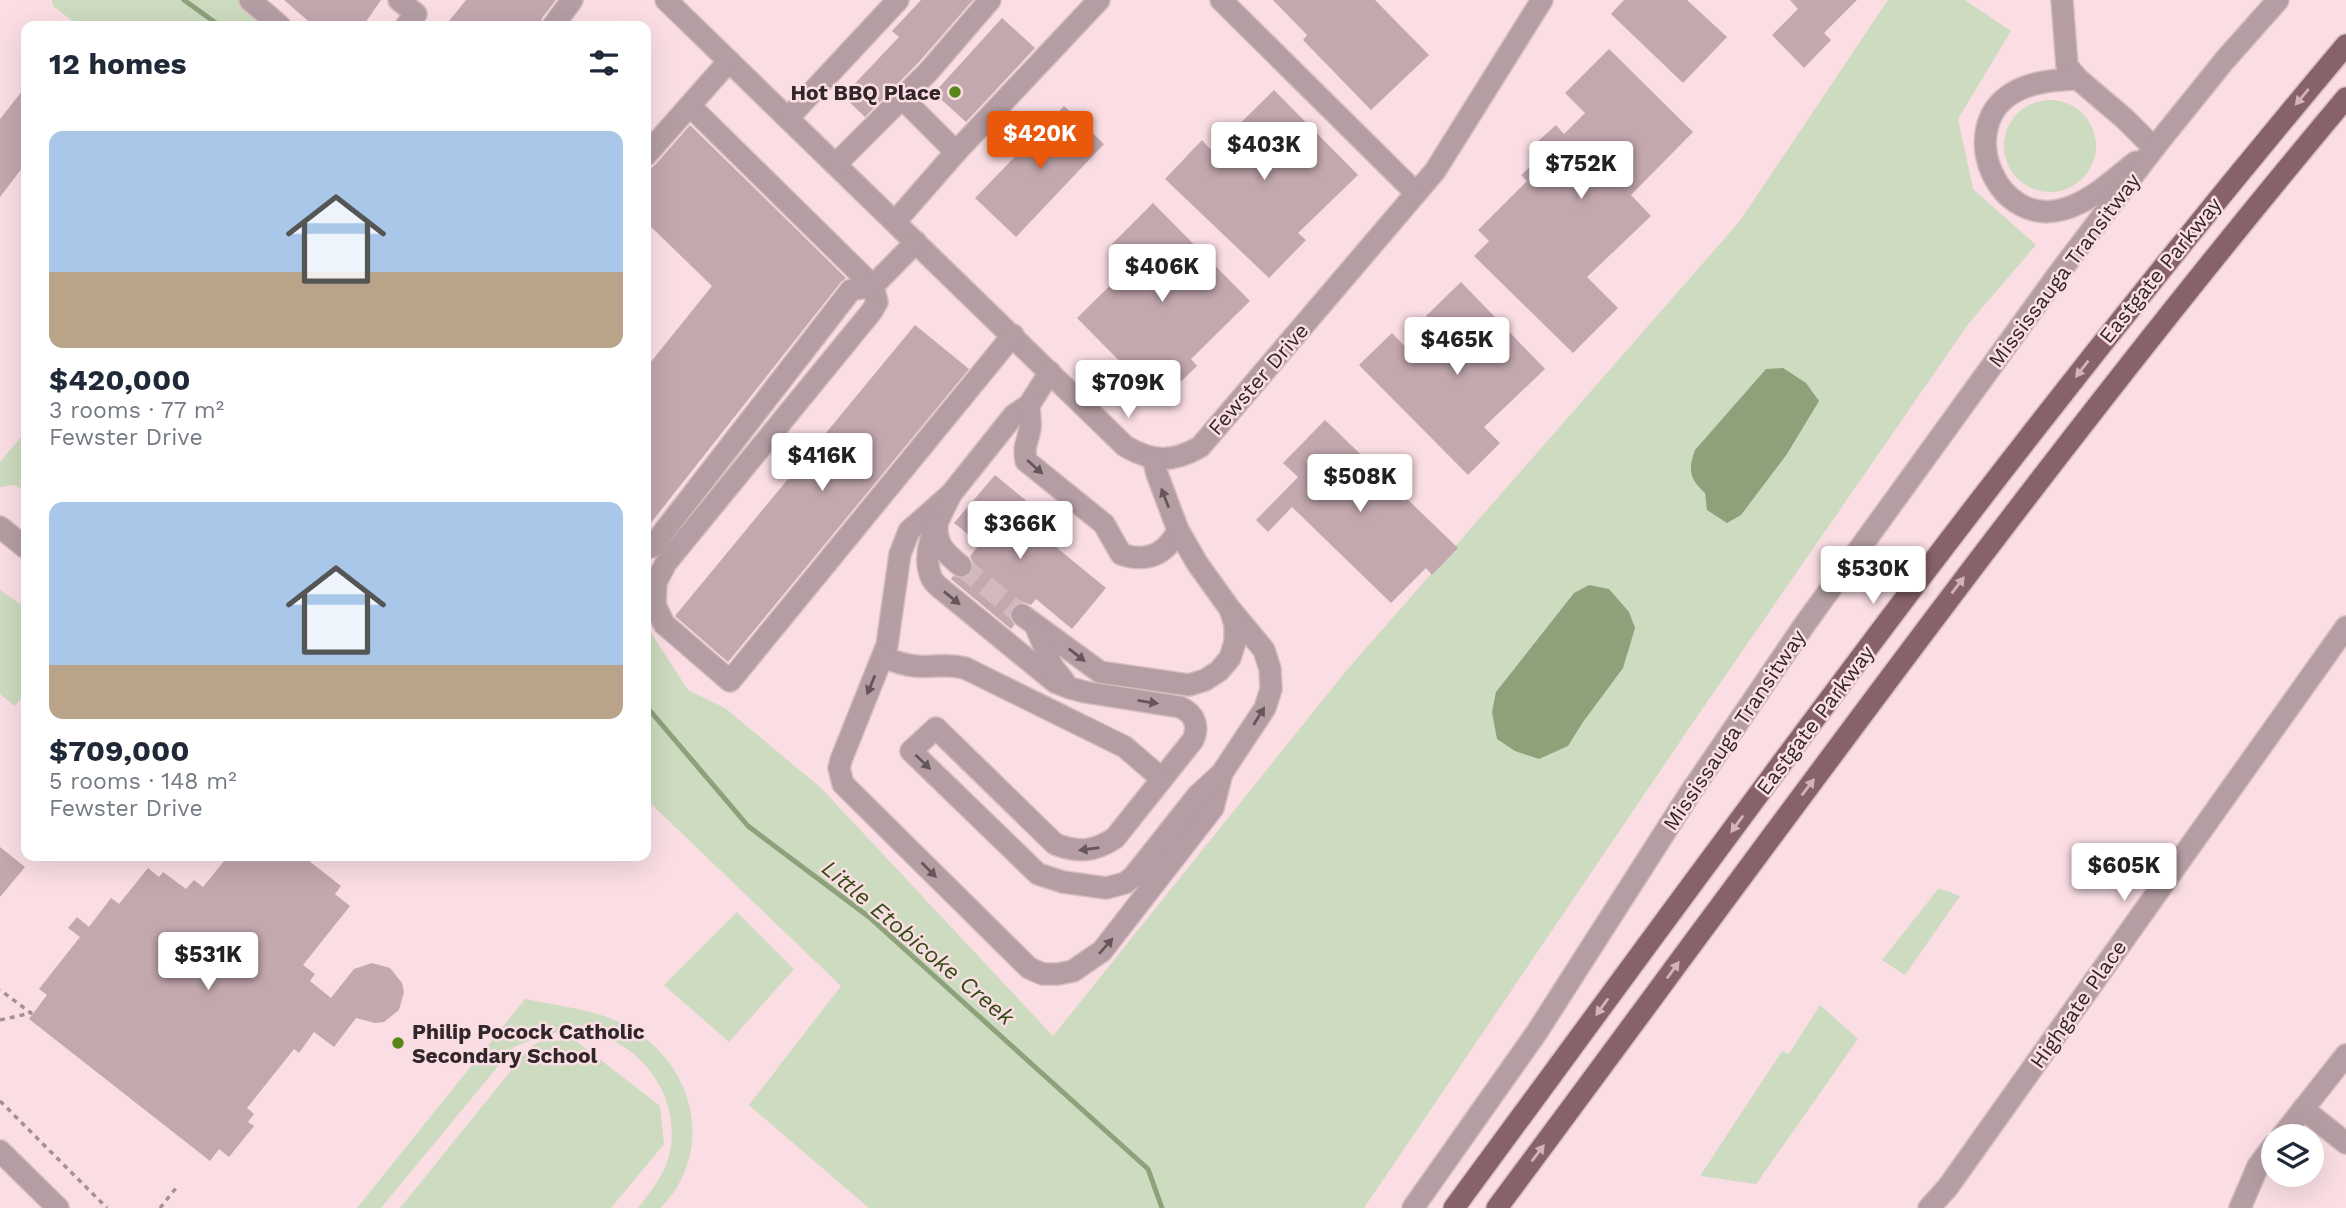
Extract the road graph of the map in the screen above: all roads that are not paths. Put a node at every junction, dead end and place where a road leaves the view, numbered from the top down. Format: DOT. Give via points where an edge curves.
graph roads {
  1 [pos="250,0"];
  2 [pos="399,0"];
  3 [pos="572,0"];
  4 [pos="666,0"];
  5 [pos="898,0"];
  6 [pos="990,0"];
  7 [pos="1099,0"];
  8 [pos="1221,0"];
  9 [pos="1542,0"];
  10 [pos="2062,0"];
  11 [pos="2278,0"];
  12 [pos="416,13"];
  13 [pos="274,21"];
  14 [pos="557,21"];
  15 [pos="2346,45"];
  16 [pos="729,61"];
  17 [pos="2078,79"];
  18 [pos="902,98"];
  19 [pos="2346,98"];
  20 [pos="690,106"];
  21 [pos="788,118"];
  22 [pos="2154,148"];
  23 [pos="651,149"];
  24 [pos="956,152"];
  25 [pos="836,164"];
  26 [pos="1416,193"];
  27 [pos="895,222"];
  28 [pos="916,242"];
  29 [pos="873,286"];
  30 [pos="1013,335"];
  31 [pos="1051,372"];
  32 [pos="1029,405"];
  33 [pos="1153,458"];
  34 [pos="951,494"];
  35 [pos="938,522"];
  36 [pos="0,527"];
  37 [pos="1178,530"];
  38 [pos="21,544"];
  39 [pos="651,547"];
  40 [pos="961,566"];
  41 [pos="1230,609"];
  42 [pos="2346,627"];
  43 [pos="883,657"];
  44 [pos="1070,688"];
  45 [pos="1222,773"];
  46 [pos="1161,779"];
  47 [pos="2346,1055"];
  48 [pos="2303,1109"];
  49 [pos="2291,1124"];
  50 [pos="2346,1143"];
  51 [pos="0,1151"];
  52 [pos="2261,1162"];
  53 [pos="58,1208"];
  54 [pos="1413,1208"];
  55 [pos="1454,1208"];
  56 [pos="1497,1208"];
  57 [pos="1929,1208"];
  58 [pos="2240,1208"];
  1 -- 13 [label="street"];
  2 -- 12 [label="street"];
  3 -- 14 [label="street"];
  4 -- 16 [label="street"];
  5 -- 21 [label="street"];
  6 -- 18 [label="street"];
  7 -- 24 [label="street"];
  8 -- 26 [label="street"];
  9 -- 26 [label="street, Fewster Drive" via="1435,171"];
  10 -- 17 [label="street" via="2067,66"];
  11 -- 22 [label="street, Mississauga Transitway"];
  15 -- 55 [label="main road, Eastgate Parkway, one-way" via="2227,186 1986,492"];
  16 -- 20 [label="street"];
  16 -- 21 [label="street"];
  17 -- 22 [label="street"];
  17 -- 22 [label="street" via="2022,88 1993,114 1986,148 1993,177 2013,201 2046,212 2082,203"];
  18 -- 24 [label="street"];
  18 -- 25 [label="street"];
  56 -- 19 [label="main road, Eastgate Parkway, one-way" via="1983,552"];
  20 -- 23 [label="street"];
  20 -- 29 [label="street"];
  21 -- 25 [label="street"];
  22 -- 54 [label="street, Mississauga Transitway" via="1805,624 1537,1032"];
  24 -- 27 [label="street"];
  25 -- 27 [label="street"];
  26 -- 33 [label="street, Fewster Drive" via="1200,447 1184,456"];
  27 -- 28 [label="street"];
  28 -- 29 [label="street"];
  28 -- 30 [label="street"];
  29 -- 30 [label="street" via="877,302 873,312 666,563 656,582 655,605 664,624 730,681"];
  29 -- 39 [label="street" via="851,290"];
  30 -- 31 [label="street"];
  31 -- 32 [label="street"];
  31 -- 33 [label="street" via="1125,446"];
  32 -- 34 [label="street" via="1014,415"];
  32 -- 37 [label="street, one-way" via="1026,461 1104,524 1121,554 1155,555"];
  37 -- 33 [label="street, one-way"];
  34 -- 35 [label="street"];
  34 -- 43 [label="street" via="918,522 903,542"];
  35 -- 40 [label="street" via="939,543"];
  35 -- 44 [label="street, one-way" via="931,539 932,580 1055,682"];
  36 -- 38 [label="street"];
  37 -- 41 [label="street"];
  44 -- 41 [label="street, one-way" via="1052,666 1029,621 1100,672 1189,685 1219,671 1230,658 1235,642"];
  45 -- 41 [label="street, one-way" via="1265,708 1271,689 1264,650"];
  42 -- 57 [label="street, Highgate Place"];
  43 -- 45 [label="street, one-way" via="841,760 843,784 1028,968 1043,974 1073,971 1102,951 1213,808"];
  43 -- 46 [label="street" via="918,667 951,664 965,668 1125,747"];
  44 -- 46 [label="street, one-way" via="1180,707 1192,715 1196,727 1193,740"];
  46 -- 45 [label="street, one-way" via="1115,838 1086,851 1069,850 1055,844 936,728 911,751 1038,874 1106,888 1133,877 1198,795"];
  47 -- 48 [label="street"];
  48 -- 49 [label="street"];
  48 -- 50 [label="street"];
  51 -- 53 [label="street"];
  52 -- 58 [label="street"];
}
